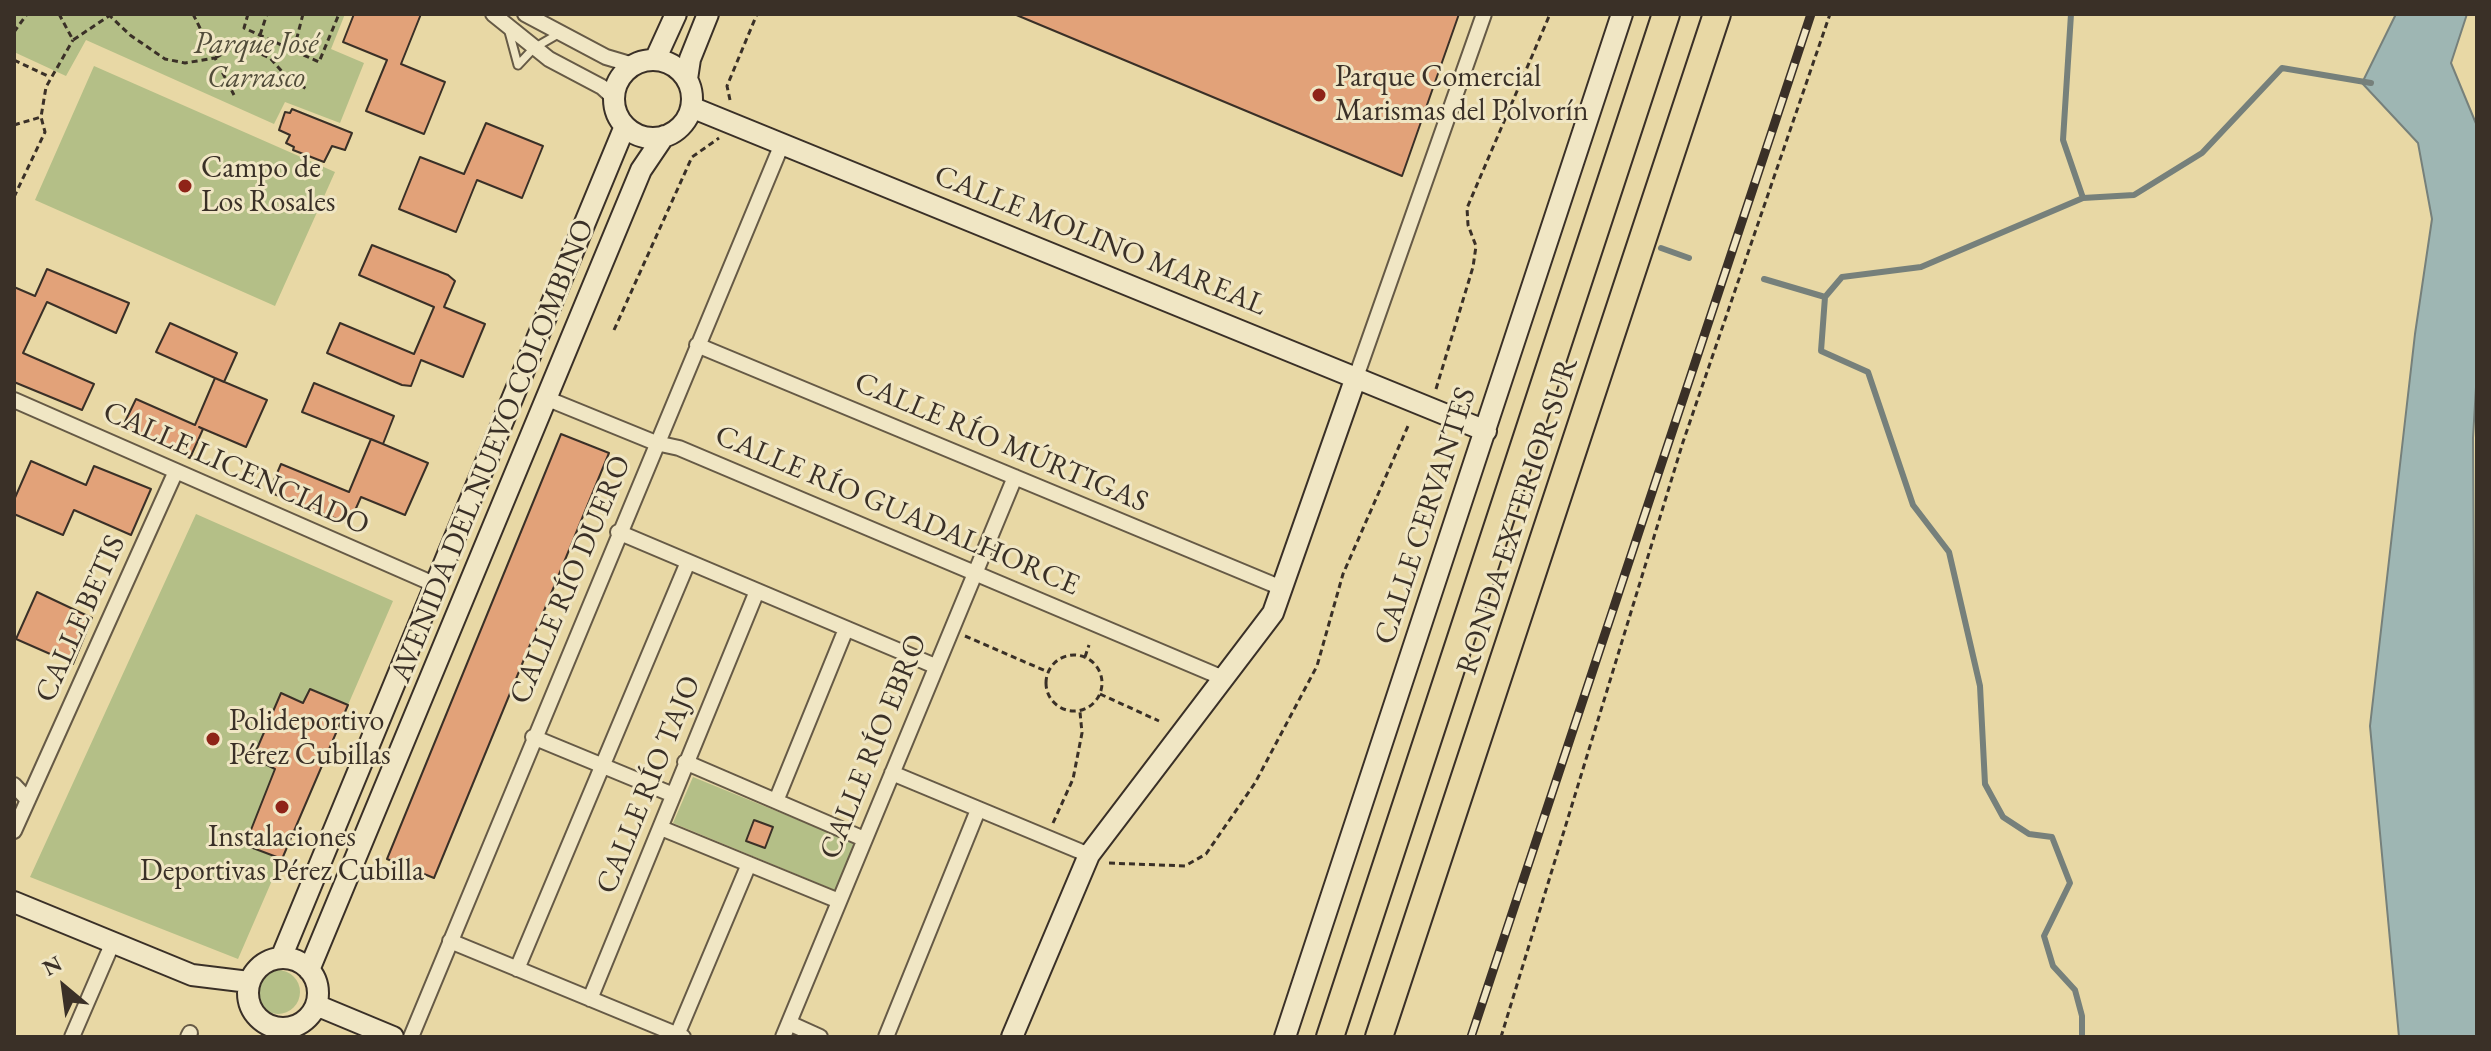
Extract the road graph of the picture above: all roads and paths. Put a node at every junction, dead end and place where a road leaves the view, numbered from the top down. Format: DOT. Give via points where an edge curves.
graph roads {
  1 [pos="27,14"];
  2 [pos="59,14"];
  3 [pos="193,14"];
  4 [pos="248,14"];
  5 [pos="267,14"];
  6 [pos="303,14"];
  7 [pos="330,14"];
  8 [pos="339,14"];
  9 [pos="493,14"];
  10 [pos="525,14"];
  11 [pos="676,14"];
  12 [pos="708,14"];
  13 [pos="757,14"];
  14 [pos="1484,14"];
  15 [pos="1550,14"];
  16 [pos="1622,14"];
  17 [pos="1666,14"];
  18 [pos="1717,14"];
  19 [pos="1830,14"];
  20 [pos="110,15"];
  21 [pos="508,27"];
  22 [pos="14,32"];
  23 [pos="560,33"];
  24 [pos="260,35"];
  25 [pos="73,40"];
  26 [pos="534,48"];
  27 [pos="294,49"];
  28 [pos="215,58"];
  29 [pos="14,60"];
  30 [pos="655,60"];
  31 [pos="633,65"];
  32 [pos="50,78"];
  33 [pos="687,79"];
  34 [pos="308,90"];
  35 [pos="234,95"];
  36 [pos="613,97"];
  37 [pos="691,107"];
  38 [pos="41,117"];
  39 [pos="725,120"];
  40 [pos="14,125"];
  41 [pos="625,126"];
  42 [pos="664,136"];
  43 [pos="782,144"];
  44 [pos="14,197"];
  45 [pos="614,330"];
  46 [pos="697,345"];
  47 [pos="1356,377"];
  48 [pos="1436,389"];
  49 [pos="548,399"];
  50 [pos="18,402"];
  51 [pos="14,420"];
  52 [pos="1408,426"];
  53 [pos="1486,431"];
  54 [pos="656,443"];
  55 [pos="176,471"];
  56 [pos="1015,477"];
  57 [pos="618,532"];
  58 [pos="688,562"];
  59 [pos="974,570"];
  60 [pos="436,585"];
  61 [pos="1284,589"];
  62 [pos="757,591"];
  63 [pos="846,629"];
  64 [pos="965,636"];
  65 [pos="1089,645"];
  66 [pos="1085,657"];
  67 [pos="935,666"];
  68 [pos="1048,672"];
  69 [pos="1223,678"];
  70 [pos="1100,694"];
  71 [pos="1080,710"];
  72 [pos="1159,721"];
  73 [pos="533,737"];
  74 [pos="685,762"];
  75 [pos="602,766"];
  76 [pos="892,773"];
  77 [pos="14,785"];
  78 [pos="671,794"];
  79 [pos="28,800"];
  80 [pos="776,801"];
  81 [pos="978,810"];
  82 [pos="1052,827"];
  83 [pos="661,828"];
  84 [pos="14,831"];
  85 [pos="864,839"];
  86 [pos="1097,859"];
  87 [pos="749,864"];
  88 [pos="839,901"];
  89 [pos="14,902"];
  90 [pos="450,941"];
  91 [pos="113,942"];
  92 [pos="281,958"];
  93 [pos="517,969"];
  94 [pos="309,970"];
  95 [pos="249,982"];
  96 [pos="590,999"];
  97 [pos="316,1005"];
  98 [pos="786,1030"];
  99 [pos="277,1033"];
  100 [pos="680,1036"];
  101 [pos="72,1037"];
  102 [pos="393,1037"];
  103 [pos="411,1037"];
  104 [pos="820,1037"];
  105 [pos="886,1037"];
  106 [pos="1012,1037"];
  107 [pos="1285,1037"];
  108 [pos="1330,1037"];
  109 [pos="1379,1037"];
  110 [pos="1501,1037"];
  1 -- 22 [label="path"];
  2 -- 25 [label="path"];
  3 -- 28 [label="path"];
  4 -- 24 [label="path" via="244,28"];
  5 -- 24 [label="path"];
  6 -- 27 [label="path"];
  7 -- 8 [label="path"];
  8 -- 27 [label="path" via="319,62"];
  9 -- 21 [label="street"];
  10 -- 23 [label="street"];
  11 -- 30 [label="street"];
  12 -- 33 [label="street"];
  13 -- 39 [label="path" via="727,86 730,104"];
  14 -- 47 [label="street"];
  15 -- 48 [label="path" via="1467,208 1476,246 1473,267"];
  16 -- 53 [label="street, CALLE CERVANTES"];
  17 -- 108 [label="highway, RONDA EXTERIOR SUR"];
  18 -- 109 [label="highway, RONDA EXTERIOR SUR"];
  19 -- 110 [label="path" via="1683,442"];
  20 -- 25 [label="path"];
  20 -- 28 [label="path" via="165,59 185,63"];
  21 -- 26 [label="street"];
  21 -- 26 [label="lane" via="518,65"];
  23 -- 26 [label="lane"];
  23 -- 31 [label="street"];
  24 -- 27 [label="path"];
  25 -- 32 [label="path"];
  26 -- 36 [label="street"];
  28 -- 34 [label="path" via="235,47 252,50"];
  28 -- 35 [label="path"];
  29 -- 32 [label="path"];
  30 -- 31 [label="street"];
  30 -- 33 [label="street" via="679,69"];
  31 -- 36 [label="street" via="616,84"];
  32 -- 38 [label="path"];
  33 -- 37 [label="street"];
  36 -- 41 [label="street"];
  37 -- 39 [label="street, CALLE MOLINO MAREAL"];
  37 -- 42 [label="street" via="682,125"];
  38 -- 40 [label="path"];
  38 -- 44 [label="path" via="45,132"];
  39 -- 43 [label="street, CALLE MOLINO MAREAL"];
  39 -- 45 [label="path" via="718,142 692,157"];
  41 -- 42 [label="street" via="643,137"];
  41 -- 60 [label="street, AVENIDA DEL NUEVO COLOMBINO"];
  42 -- 49 [label="street, AVENIDA DEL NUEVO COLOMBINO" via="641,170"];
  43 -- 46 [label="street, CALLE RÍO DUERO"];
  43 -- 47 [label="street, CALLE MOLINO MAREAL"];
  46 -- 54 [label="street, CALLE RÍO DUERO"];
  46 -- 56 [label="street, CALLE RÍO MÚRTIGAS"];
  47 -- 53 [label="street, CALLE MOLINO MAREAL"];
  47 -- 61 [label="street"];
  49 -- 54 [label="street, CALLE RÍO GUADALHORCE"];
  49 -- 94 [label="street, AVENIDA DEL NUEVO COLOMBINO"];
  50 -- 51 [label="street"];
  50 -- 55 [label="street, CALLE LICENCIADO"];
  52 -- 86 [label="path" via="1343,574 1317,666 1255,783 1206,854 1185,866"];
  53 -- 107 [label="street, CALLE CERVANTES"];
  54 -- 57 [label="street, CALLE RÍO DUERO"];
  54 -- 59 [label="street, CALLE RÍO GUADALHORCE"];
  55 -- 60 [label="street, CALLE LICENCIADO"];
  55 -- 79 [label="street, CALLE BETIS"];
  56 -- 59 [label="street, CALLE RÍO EBRO"];
  56 -- 61 [label="street, CALLE RÍO MÚRTIGAS"];
  57 -- 58 [label="street"];
  57 -- 73 [label="street, CALLE RÍO DUERO"];
  58 -- 62 [label="street"];
  58 -- 75 [label="street"];
  59 -- 67 [label="street, CALLE RÍO EBRO"];
  59 -- 69 [label="street, CALLE RÍO GUADALHORCE"];
  60 -- 92 [label="street, AVENIDA DEL NUEVO COLOMBINO"];
  61 -- 69 [label="street" via="1273,613"];
  62 -- 63 [label="street"];
  62 -- 74 [label="street, CALLE RÍO TAJO"];
  63 -- 67 [label="street"];
  63 -- 80 [label="street"];
  64 -- 68 [label="path"];
  65 -- 66 [label="path"];
  66 -- 68 [label="path" via="1068,655"];
  66 -- 70 [label="path" via="1102,676"];
  67 -- 76 [label="street, CALLE RÍO EBRO"];
  68 -- 71 [label="path" via="1050,697 1063,709"];
  69 -- 86 [label="street"];
  70 -- 71 [label="path"];
  70 -- 72 [label="path"];
  71 -- 82 [label="path" via="1082,733 1073,779"];
  73 -- 75 [label="street"];
  73 -- 90 [label="street, CALLE RÍO DUERO"];
  74 -- 78 [label="street, CALLE RÍO TAJO"];
  74 -- 80 [label="street"];
  75 -- 78 [label="street"];
  75 -- 93 [label="street"];
  76 -- 81 [label="street"];
  76 -- 85 [label="street, CALLE RÍO EBRO"];
  77 -- 79 [label="street"];
  78 -- 83 [label="street, CALLE RÍO TAJO"];
  79 -- 84 [label="street, CALLE BETIS"];
  80 -- 85 [label="street"];
  81 -- 86 [label="street"];
  81 -- 105 [label="street"];
  83 -- 87 [label="street"];
  83 -- 96 [label="street, CALLE RÍO TAJO"];
  85 -- 88 [label="street, CALLE RÍO EBRO"];
  86 -- 106 [label="street"];
  87 -- 88 [label="street"];
  87 -- 100 [label="street"];
  88 -- 98 [label="street, CALLE RÍO EBRO"];
  89 -- 91 [label="street"];
  90 -- 93 [label="street"];
  90 -- 103 [label="street, CALLE RÍO DUERO"];
  91 -- 95 [label="street" via="192,975"];
  91 -- 101 [label="street"];
  92 -- 94 [label="street"];
  92 -- 95 [label="street" via="256,970"];
  93 -- 96 [label="street"];
  94 -- 97 [label="street" via="316,980"];
  95 -- 99 [label="street" via="250,1006"];
  96 -- 100 [label="street"];
  97 -- 99 [label="street" via="301,1023"];
  97 -- 102 [label="street"];
  98 -- 104 [label="street"];
}
